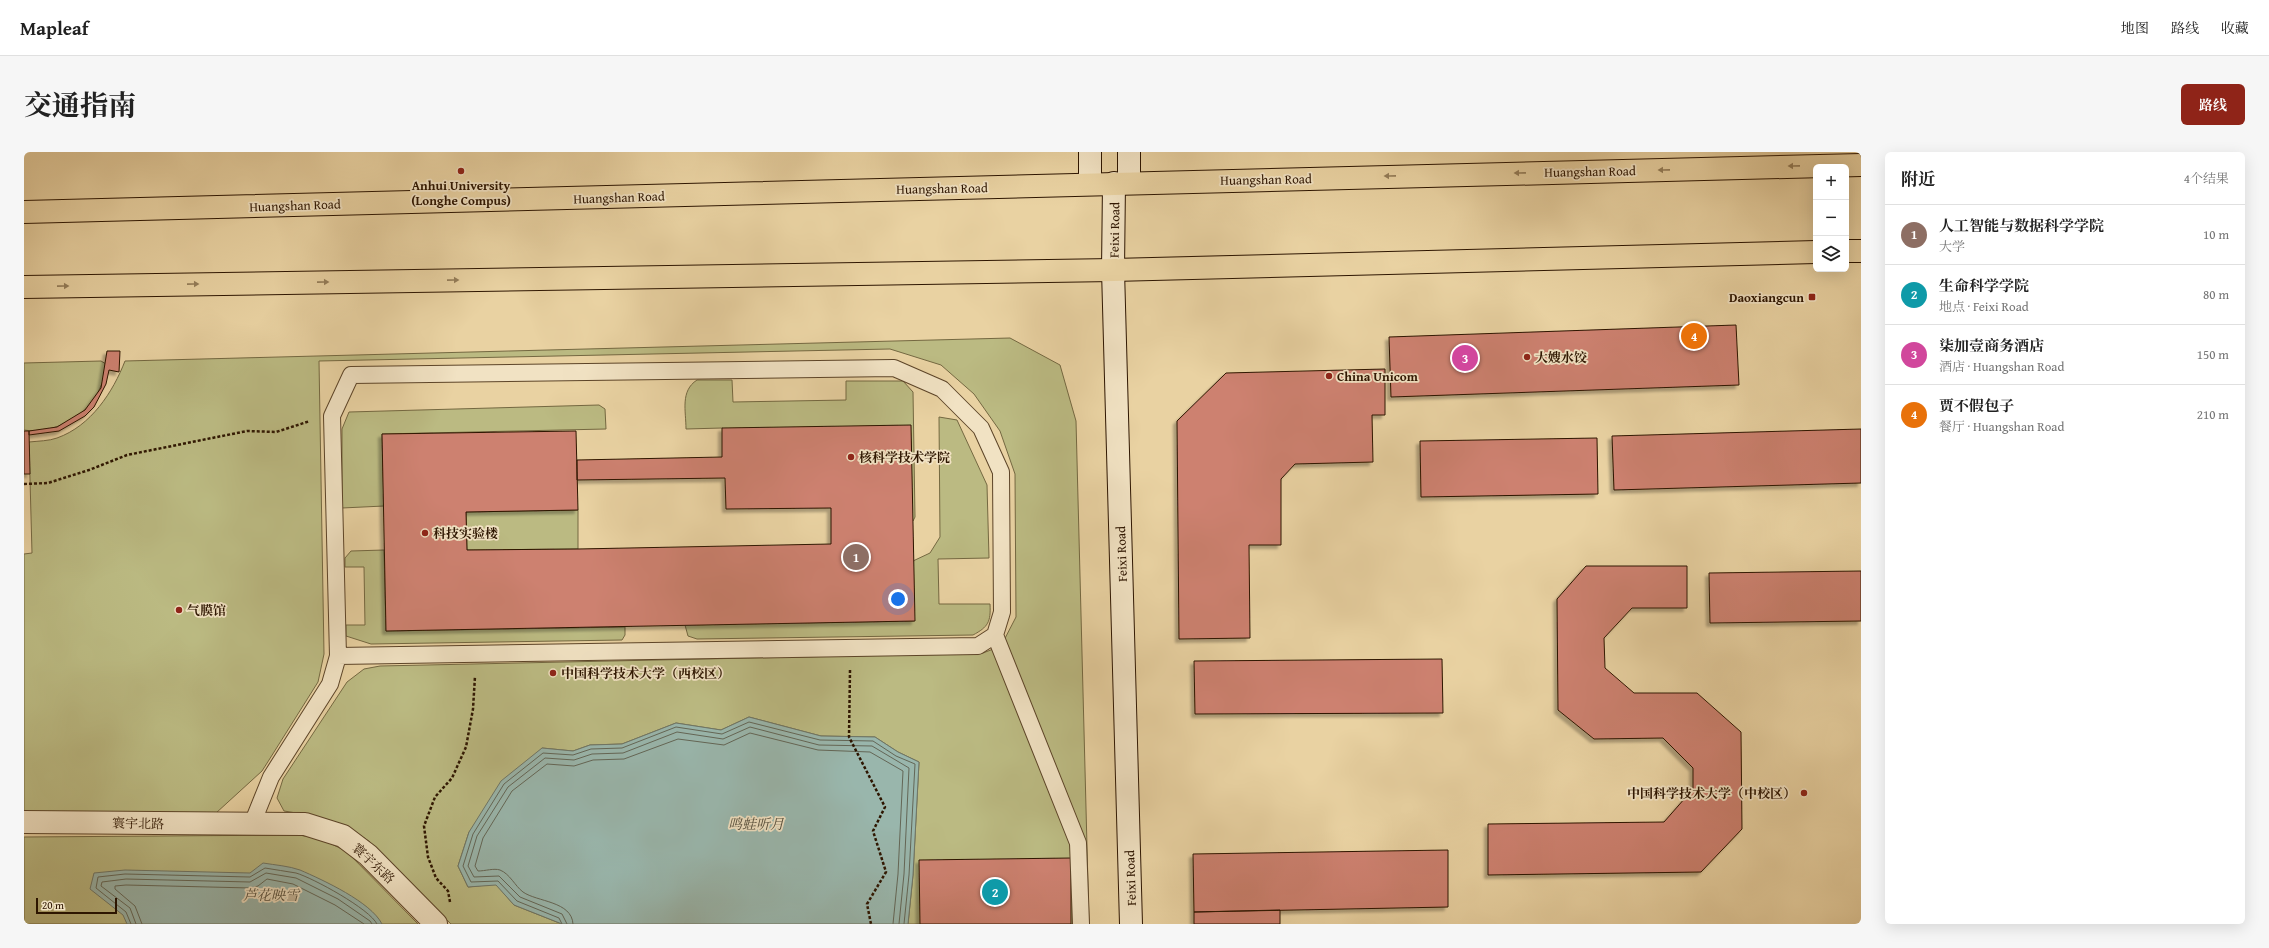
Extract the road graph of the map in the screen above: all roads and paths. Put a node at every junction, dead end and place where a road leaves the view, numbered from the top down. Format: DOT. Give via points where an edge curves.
graph roads {
  1 [pos="1090,152"];
  2 [pos="1128,152"];
  3 [pos="1861,165"];
  4 [pos="1121,183"];
  5 [pos="1090,184"];
  6 [pos="24,212"];
  7 [pos="1849,251"];
  8 [pos="1861,251"];
  9 [pos="1813,252"];
  10 [pos="1113,270"];
  11 [pos="24,287"];
  12 [pos="332,416"];
  13 [pos="24,484"];
  14 [pos="995,635"];
  15 [pos="850,648"];
  16 [pos="476,654"];
  17 [pos="338,656"];
  18 [pos="24,822"];
  19 [pos="252,824"];
  20 [pos="451,906"];
  21 [pos="436,924"];
  22 [pos="871,924"];
  23 [pos="1080,924"];
  24 [pos="1131,924"];
  1 -- 5 [label="main road"];
  2 -- 4 [label="main road, Feixi Road"];
  3 -- 4 [label="main road, Huangshan Road, one-way"];
  4 -- 5 [label="main road, Huangshan Road"];
  4 -- 10 [label="main road, Feixi Road"];
  5 -- 6 [label="main road, Huangshan Road"];
  7 -- 8 [label="main road"];
  9 -- 10 [label="main road"];
  11 -- 10 [label="main road, one-way"];
  10 -- 24 [label="main road, Feixi Road"];
  12 -- 13 [label="path" via="276,432 248,431 127,455 48,483"];
  12 -- 14 [label="lane" via="351,375 894,368 942,389 981,428 1001,472 1002,612"];
  12 -- 17 [label="lane"];
  14 -- 15 [label="lane" via="978,646"];
  14 -- 23 [label="lane" via="1078,842"];
  15 -- 16 [label="lane"];
  15 -- 22 [label="path" via="850,737 884,807 873,831 886,872 867,904"];
  16 -- 17 [label="lane"];
  16 -- 20 [label="path" via="473,709 466,747 452,778 435,796 424,826 428,857 436,878 448,891"];
  17 -- 19 [label="lane" via="330,684 271,777"];
  18 -- 19 [label="main road, 寰宇北路"];
  19 -- 21 [label="main road, 寰宇东路" via="305,824 343,836 368,855"];
}
